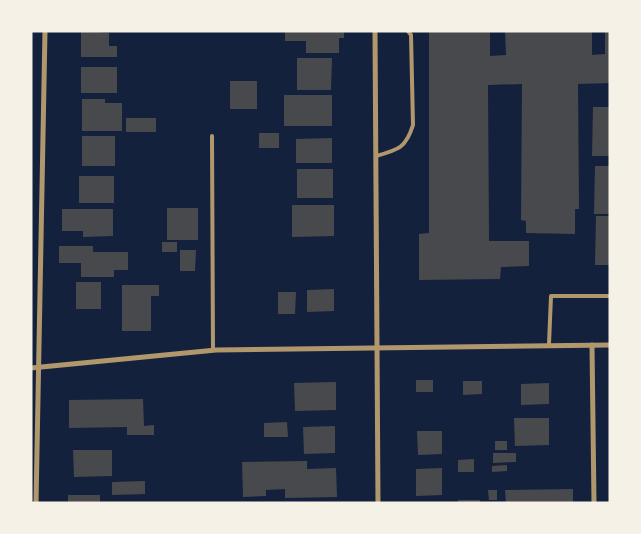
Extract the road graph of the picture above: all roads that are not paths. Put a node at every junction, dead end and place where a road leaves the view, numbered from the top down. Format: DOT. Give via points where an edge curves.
graph roads {
  1 [pos="45,31"];
  2 [pos="374,31"];
  3 [pos="408,31"];
  4 [pos="212,136"];
  5 [pos="376,156"];
  6 [pos="610,296"];
  7 [pos="549,344"];
  8 [pos="592,344"];
  9 [pos="610,345"];
  10 [pos="376,349"];
  11 [pos="213,350"];
  12 [pos="38,367"];
  13 [pos="31,368"];
  14 [pos="36,503"];
  15 [pos="378,503"];
  16 [pos="594,503"];
  1 -- 12 [label="street"];
  2 -- 5 [label="street"];
  3 -- 5 [label="lane" via="413,125 409,138 398,150"];
  4 -- 11 [label="lane"];
  5 -- 10 [label="street"];
  6 -- 7 [label="lane" via="551,296"];
  7 -- 8 [label="street"];
  7 -- 10 [label="street"];
  8 -- 9 [label="street"];
  8 -- 16 [label="street"];
  10 -- 11 [label="street"];
  10 -- 15 [label="street"];
  11 -- 12 [label="street"];
  12 -- 13 [label="street"];
  12 -- 14 [label="street"];
}
